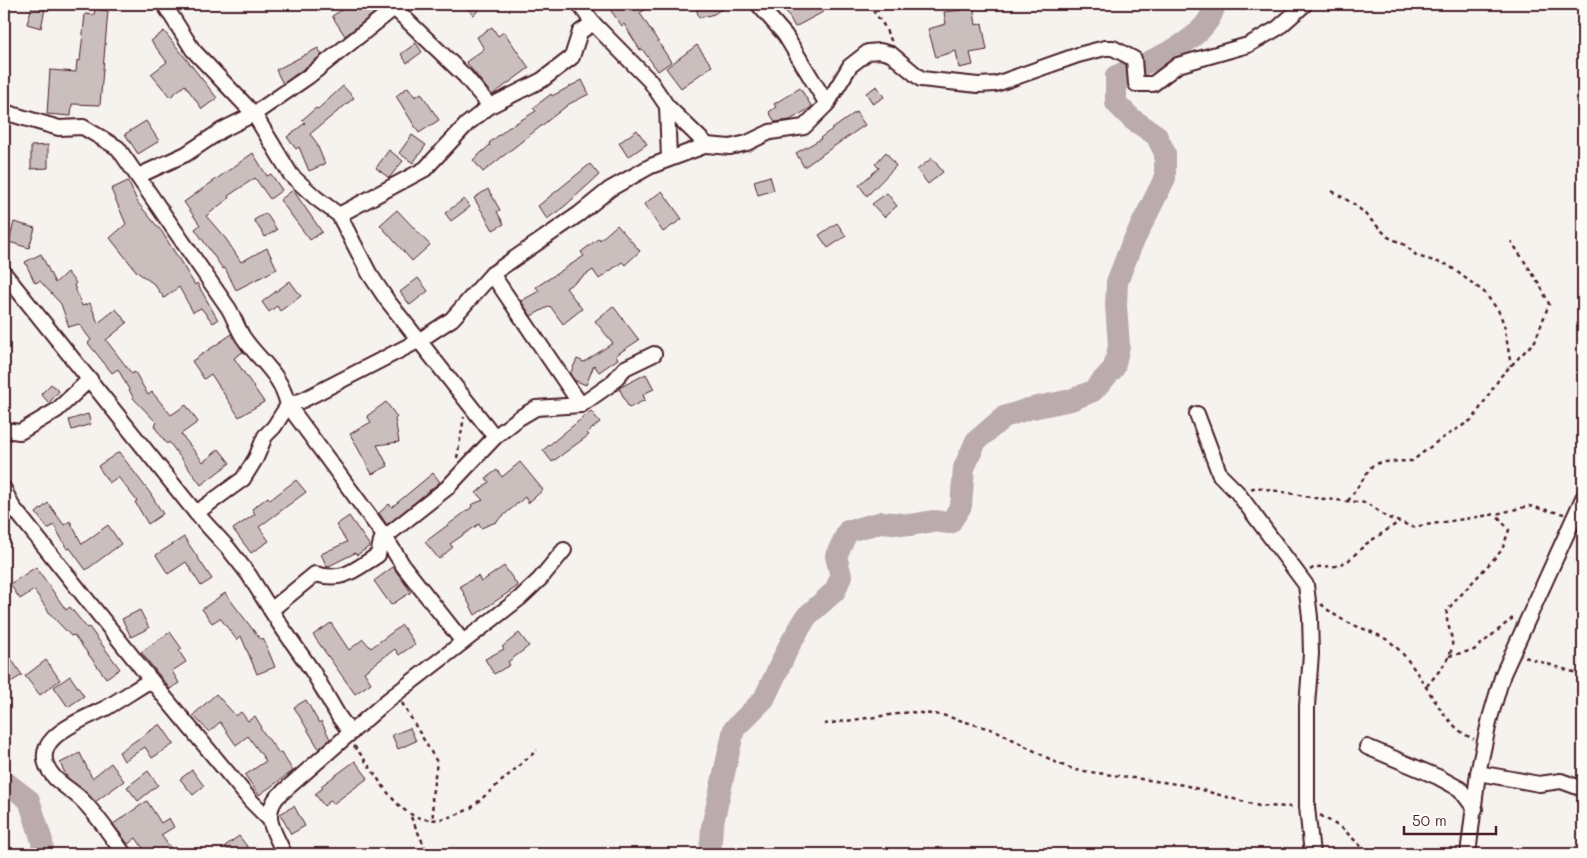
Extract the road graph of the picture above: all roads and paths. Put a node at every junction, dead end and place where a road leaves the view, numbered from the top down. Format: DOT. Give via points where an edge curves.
graph roads {
  1 [pos="164,4"];
  2 [pos="579,4"];
  3 [pos="758,4"];
  4 [pos="868,4"];
  5 [pos="1305,4"];
  6 [pos="391,6"];
  7 [pos="593,23"];
  8 [pos="901,62"];
  9 [pos="827,104"];
  10 [pos="490,106"];
  11 [pos="667,106"];
  12 [pos="4,112"];
  13 [pos="254,114"];
  14 [pos="707,145"];
  15 [pos="669,158"];
  16 [pos="138,176"];
  17 [pos="1332,191"];
  18 [pos="339,215"];
  19 [pos="1511,242"];
  20 [pos="4,274"];
  21 [pos="492,274"];
  22 [pos="420,340"];
  23 [pos="654,354"];
  24 [pos="1511,366"];
  25 [pos="90,379"];
  26 [pos="467,401"];
  27 [pos="288,405"];
  28 [pos="581,405"];
  29 [pos="1197,414"];
  30 [pos="4,421"];
  31 [pos="4,430"];
  32 [pos="20,432"];
  33 [pos="495,438"];
  34 [pos="456,464"];
  35 [pos="4,489"];
  36 [pos="1237,492"];
  37 [pos="1583,498"];
  38 [pos="1348,501"];
  39 [pos="196,513"];
  40 [pos="1496,514"];
  41 [pos="1576,514"];
  42 [pos="1399,522"];
  43 [pos="384,537"];
  44 [pos="564,550"];
  45 [pos="1300,576"];
  46 [pos="1308,593"];
  47 [pos="271,610"];
  48 [pos="1519,612"];
  49 [pos="463,642"];
  50 [pos="1512,652"];
  51 [pos="1449,656"];
  52 [pos="1583,675"];
  53 [pos="151,680"];
  54 [pos="1427,686"];
  55 [pos="396,694"];
  56 [pos="824,724"];
  57 [pos="349,735"];
  58 [pos="1485,743"];
  59 [pos="1367,747"];
  60 [pos="537,750"];
  61 [pos="1478,773"];
  62 [pos="1583,789"];
  63 [pos="1307,807"];
  64 [pos="1475,809"];
  65 [pos="411,815"];
  66 [pos="433,819"];
  67 [pos="270,820"];
  68 [pos="278,851"];
  69 [pos="124,854"];
  70 [pos="428,854"];
  71 [pos="1312,854"];
  72 [pos="1369,854"];
  73 [pos="1468,854"];
  1 -- 13 [label="street" via="193,50"];
  2 -- 7 [label="street"];
  3 -- 9 [label="street" via="785,35"];
  4 -- 8 [label="path" via="883,24"];
  5 -- 8 [label="street" via="1278,28 1248,45 1178,65 1153,84 1136,84 1134,59 1113,48 1078,55 996,84 921,79"];
  6 -- 10 [label="street" via="465,76"];
  6 -- 13 [label="street" via="309,76"];
  7 -- 10 [label="street" via="580,32 572,56 565,62 542,80"];
  7 -- 11 [label="street" via="650,81"];
  8 -- 9 [label="street" via="880,51 860,56 850,66"];
  9 -- 14 [label="street" via="804,127 770,132 747,143"];
  10 -- 18 [label="street" via="467,124 425,169"];
  11 -- 14 [label="street"];
  11 -- 15 [label="street"];
  12 -- 16 [label="street" via="59,128 83,128 118,148"];
  13 -- 16 [label="street" via="186,154"];
  13 -- 18 [label="street" via="291,175"];
  14 -- 15 [label="street"];
  15 -- 21 [label="street" via="610,189"];
  16 -- 27 [label="street" via="229,309 243,337 266,362 285,392"];
  17 -- 24 [label="path" via="1357,206 1388,237 1405,245 1417,256 1448,265 1484,292 1504,324"];
  18 -- 22 [label="street" via="374,279"];
  19 -- 24 [label="path" via="1550,304 1535,341"];
  20 -- 25 [label="street"];
  21 -- 22 [label="street" via="452,319"];
  21 -- 28 [label="street"];
  22 -- 26 [label="street"];
  22 -- 27 [label="street"];
  23 -- 28 [label="street" via="624,368 611,384"];
  24 -- 38 [label="path" via="1487,395 1473,419 1412,461 1381,462 1372,466"];
  25 -- 32 [label="street" via="57,410"];
  25 -- 39 [label="street"];
  26 -- 33 [label="street"];
  26 -- 34 [label="path"];
  27 -- 39 [label="street" via="265,436 243,479"];
  27 -- 43 [label="street"];
  28 -- 33 [label="street" via="536,408"];
  29 -- 36 [label="street" via="1220,475"];
  30 -- 32 [label="street"];
  31 -- 32 [label="street"];
  33 -- 43 [label="street" via="447,488"];
  35 -- 53 [label="street" via="12,506"];
  36 -- 38 [label="path" via="1256,488"];
  36 -- 45 [label="street"];
  37 -- 41 [label="street"];
  38 -- 42 [label="path" via="1367,503"];
  39 -- 47 [label="street" via="249,575"];
  40 -- 41 [label="path" via="1529,506"];
  40 -- 42 [label="path" via="1427,526 1413,527"];
  40 -- 51 [label="path" via="1509,530 1506,542 1447,610 1453,643"];
  41 -- 50 [label="street"];
  42 -- 45 [label="path" via="1366,544 1348,561 1336,566 1315,567"];
  43 -- 47 [label="street" via="378,555 372,559 333,579 314,574"];
  43 -- 49 [label="street"];
  44 -- 49 [label="street" via="520,598"];
  45 -- 46 [label="street"];
  46 -- 54 [label="path" via="1336,616 1374,631 1395,646"];
  46 -- 63 [label="street" via="1311,654 1307,706"];
  47 -- 57 [label="street" via="314,672"];
  48 -- 51 [label="path" via="1474,650"];
  49 -- 55 [label="street"];
  50 -- 52 [label="path"];
  50 -- 58 [label="street"];
  51 -- 54 [label="path"];
  53 -- 67 [label="street"];
  53 -- 69 [label="street" via="63,730 44,752 56,779 82,800"];
  54 -- 58 [label="path" via="1455,727 1468,737"];
  55 -- 57 [label="street"];
  55 -- 66 [label="path" via="437,762 432,796"];
  56 -- 63 [label="path" via="911,712 942,715 996,731 1076,770 1184,785 1259,806"];
  57 -- 65 [label="path" via="393,799"];
  57 -- 67 [label="street" via="278,797 270,806"];
  58 -- 61 [label="street"];
  59 -- 64 [label="street" via="1438,777 1460,790"];
  60 -- 66 [label="path" via="471,808 460,814"];
  61 -- 62 [label="street" via="1539,784 1561,781"];
  61 -- 64 [label="street"];
  63 -- 71 [label="street"];
  63 -- 72 [label="path" via="1344,829"];
  64 -- 73 [label="street"];
  65 -- 66 [label="path" via="420,820"];
  65 -- 70 [label="path"];
  67 -- 68 [label="street"];
}
